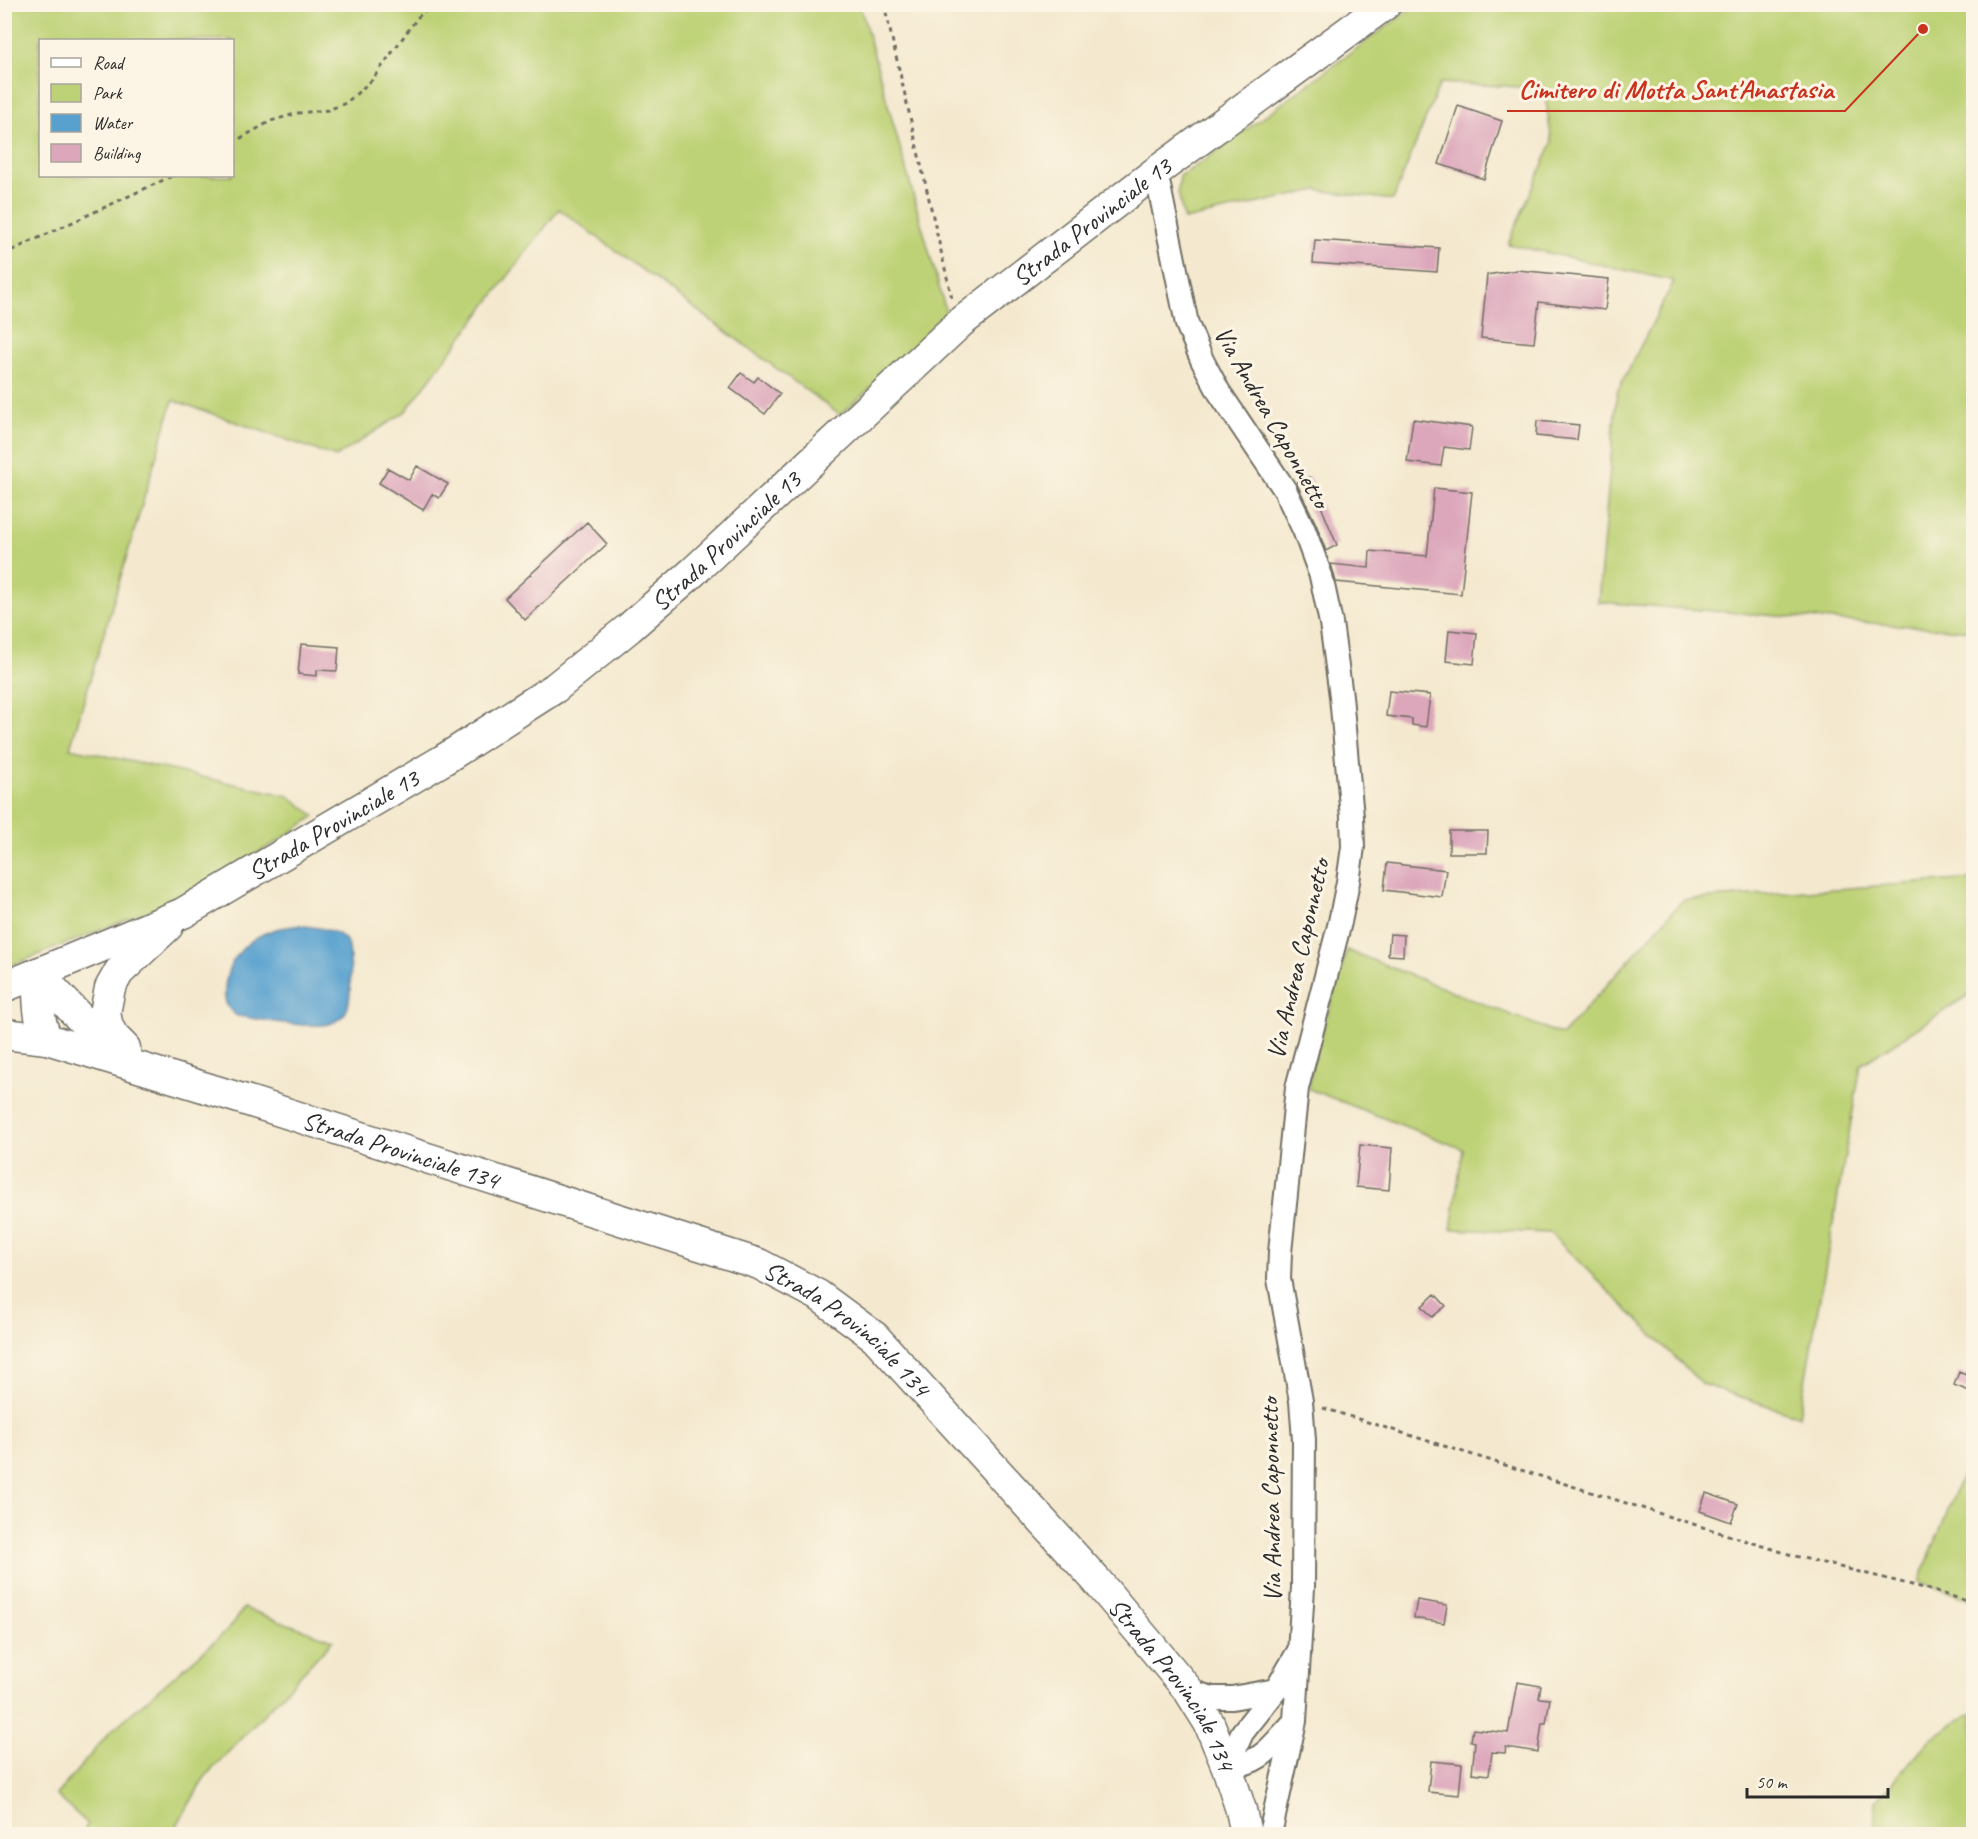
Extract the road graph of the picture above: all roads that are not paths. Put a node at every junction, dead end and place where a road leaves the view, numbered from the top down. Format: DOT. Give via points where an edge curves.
graph roads {
  1 [pos="1386,4"];
  2 [pos="1154,174"];
  3 [pos="183,912"];
  4 [pos="38,973"];
  5 [pos="4,987"];
  6 [pos="4,1034"];
  7 [pos="47,1039"];
  8 [pos="131,1054"];
  9 [pos="239,1098"];
  10 [pos="1299,1651"];
  11 [pos="1276,1690"];
  12 [pos="1189,1691"];
  13 [pos="1295,1721"];
  14 [pos="1227,1767"];
  15 [pos="1246,1834"];
  16 [pos="1270,1834"];
  1 -- 2 [label="main road, Strada Provinciale 13"];
  2 -- 3 [label="main road, Strada Provinciale 13" via="960,323 693,572 555,688 443,760"];
  2 -- 10 [label="street, Via Andrea Caponnetto" via="1187,324 1219,392 1285,490 1321,576 1341,696 1353,847 1340,922 1297,1088 1280,1252 1279,1279 1301,1401 1304,1440 1304,1587"];
  3 -- 4 [label="main road, Strada Provinciale 13"];
  3 -- 8 [label="main road" via="119,972 110,988 105,1013 108,1027"];
  4 -- 5 [label="main road, Strada Provinciale 13"];
  4 -- 7 [label="main road" via="39,1015"];
  4 -- 8 [label="main road" via="93,1032"];
  6 -- 7 [label="main road"];
  7 -- 9 [label="main road"];
  8 -- 9 [label="main road"];
  9 -- 12 [label="main road, Strada Provinciale 134" via="759,1264 818,1295 875,1337 1096,1580"];
  10 -- 11 [label="street"];
  10 -- 13 [label="street, Via Andrea Caponnetto"];
  11 -- 12 [label="street" via="1232,1698 1212,1698"];
  11 -- 14 [label="street" via="1242,1733"];
  12 -- 14 [label="main road, Strada Provinciale 134" via="1209,1723"];
  13 -- 14 [label="street" via="1260,1758"];
  13 -- 16 [label="street, Via Andrea Caponnetto"];
  14 -- 15 [label="main road, Strada Provinciale 134"];
}
